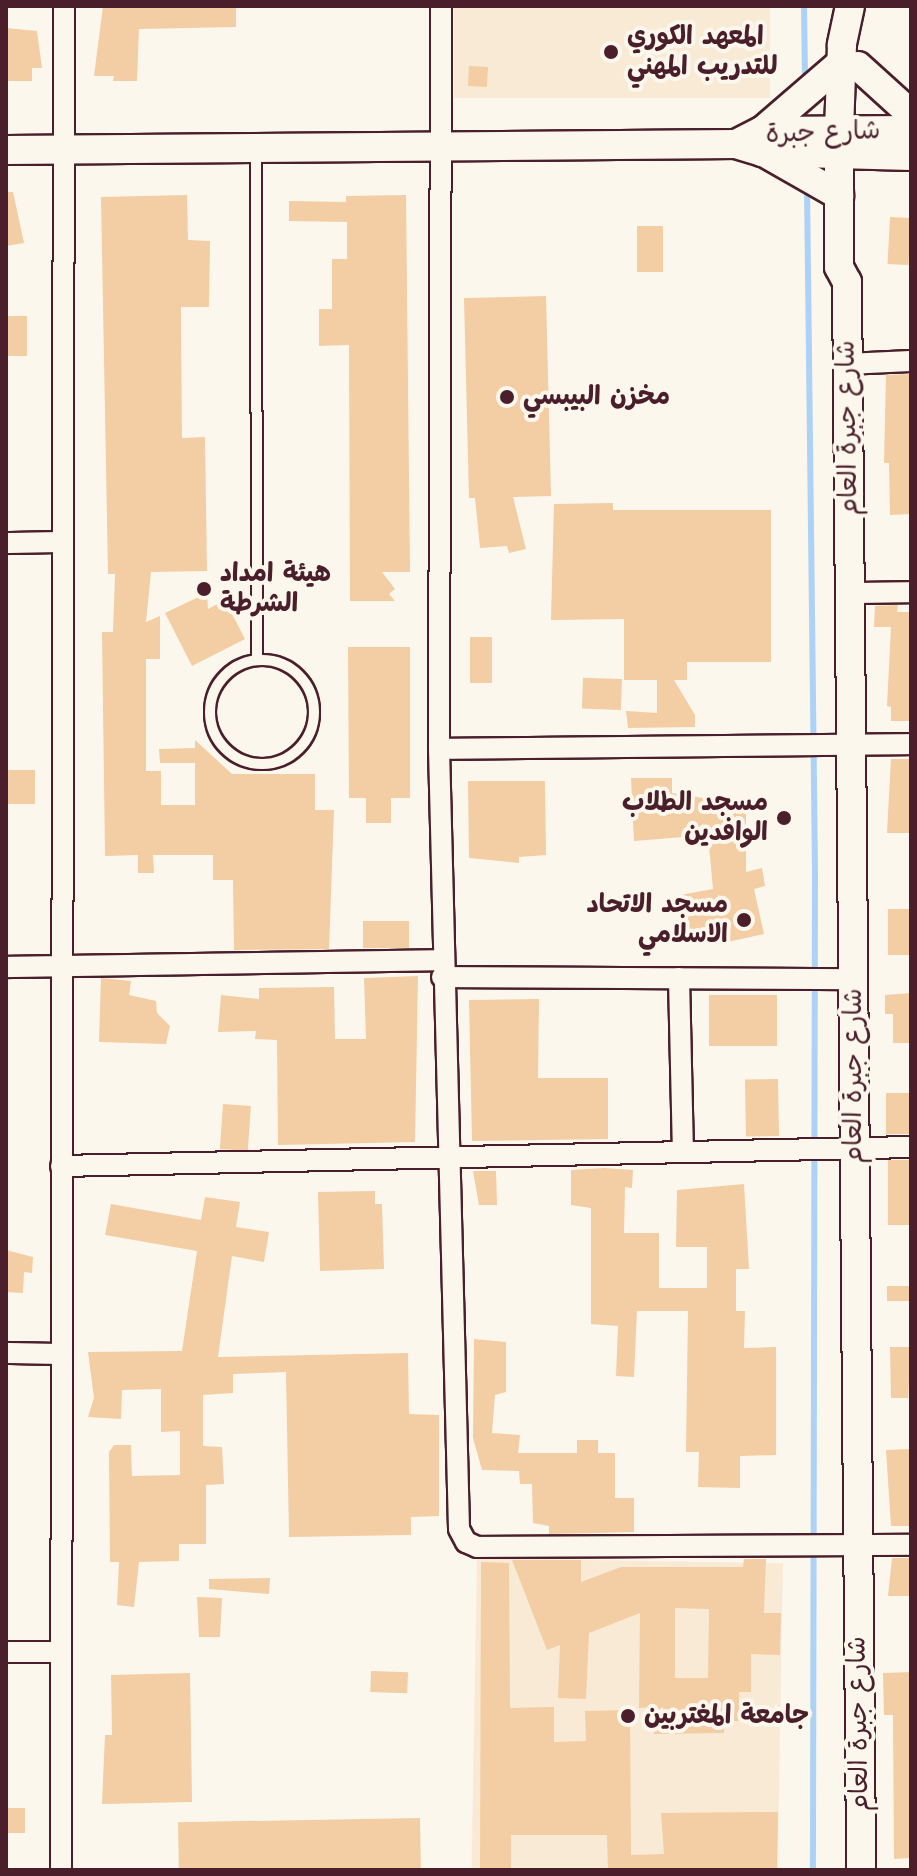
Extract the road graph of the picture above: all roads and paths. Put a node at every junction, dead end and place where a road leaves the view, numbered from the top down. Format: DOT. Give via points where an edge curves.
graph roads {
  1 [pos="64,6"];
  2 [pos="441,6"];
  3 [pos="850,18"];
  4 [pos="849,65"];
  5 [pos="911,114"];
  6 [pos="911,130"];
  7 [pos="754,142"];
  8 [pos="442,143"];
  9 [pos="848,144"];
  10 [pos="256,146"];
  11 [pos="6,150"];
  12 [pos="61,150"];
  13 [pos="911,156"];
  14 [pos="839,195"];
  15 [pos="847,282"];
  16 [pos="911,361"];
  17 [pos="846,364"];
  18 [pos="61,542"];
  19 [pos="6,543"];
  20 [pos="911,592"];
  21 [pos="850,593"];
  22 [pos="257,660"];
  23 [pos="851,744"];
  24 [pos="911,744"];
  25 [pos="439,749"];
  26 [pos="6,967"];
  27 [pos="442,968"];
  28 [pos="61,970"];
  29 [pos="679,978"];
  30 [pos="853,979"];
  31 [pos="911,1147"];
  32 [pos="855,1148"];
  33 [pos="683,1151"];
  34 [pos="446,1155"];
  35 [pos="61,1166"];
  36 [pos="6,1353"];
  37 [pos="61,1354"];
  38 [pos="857,1545"];
  39 [pos="911,1545"];
  40 [pos="6,1652"];
  41 [pos="61,1652"];
  42 [pos="61,1870"];
  43 [pos="861,1870"];
  1 -- 12 [label="street"];
  2 -- 8 [label="street"];
  3 -- 4 [label="main road"];
  4 -- 5 [label="main road"];
  4 -- 7 [label="main road"];
  4 -- 9 [label="main road"];
  6 -- 9 [label="main road, شارع جبرة"];
  7 -- 8 [label="main road, شارع جبرة"];
  7 -- 9 [label="main road, شارع جبرة"];
  7 -- 14 [label="main road"];
  8 -- 10 [label="main road, شارع جبرة"];
  8 -- 25 [label="street"];
  9 -- 13 [label="main road, شارع جبرة"];
  9 -- 14 [label="main road"];
  9 -- 15 [label="main road" via="855,269"];
  10 -- 12 [label="main road, شارع جبرة"];
  10 -- 22 [label="lane"];
  11 -- 12 [label="main road, شارع جبرة"];
  12 -- 18 [label="street"];
  14 -- 15 [label="main road" via="839,267"];
  15 -- 17 [label="main road, شارع جبرة العام"];
  16 -- 17 [label="street"];
  17 -- 21 [label="main road, شارع جبرة العام"];
  18 -- 19 [label="street"];
  18 -- 28 [label="street"];
  20 -- 21 [label="street"];
  21 -- 23 [label="main road, شارع جبرة العام"];
  22 -- 22 [label="lane" via="230,670 220,681 210,709 211,724 226,750 252,764 267,764 281,761 305,743 313,700 299,674 286,665"];
  23 -- 24 [label="street"];
  23 -- 25 [label="street"];
  23 -- 30 [label="main road, شارع جبرة العام"];
  25 -- 27 [label="street"];
  26 -- 28 [label="street"];
  27 -- 28 [label="street"];
  27 -- 29 [label="street"];
  27 -- 34 [label="street"];
  28 -- 35 [label="street"];
  29 -- 30 [label="street"];
  29 -- 33 [label="street"];
  30 -- 32 [label="main road, شارع جبرة العام"];
  31 -- 32 [label="street"];
  32 -- 33 [label="street"];
  32 -- 38 [label="main road, شارع جبرة العام"];
  33 -- 34 [label="street"];
  34 -- 35 [label="street"];
  34 -- 38 [label="street" via="459,1529 466,1542 477,1547"];
  35 -- 37 [label="street"];
  36 -- 37 [label="street"];
  37 -- 41 [label="street"];
  38 -- 39 [label="street"];
  38 -- 43 [label="main road, شارع جبرة العام"];
  40 -- 41 [label="street"];
  41 -- 42 [label="street"];
}
